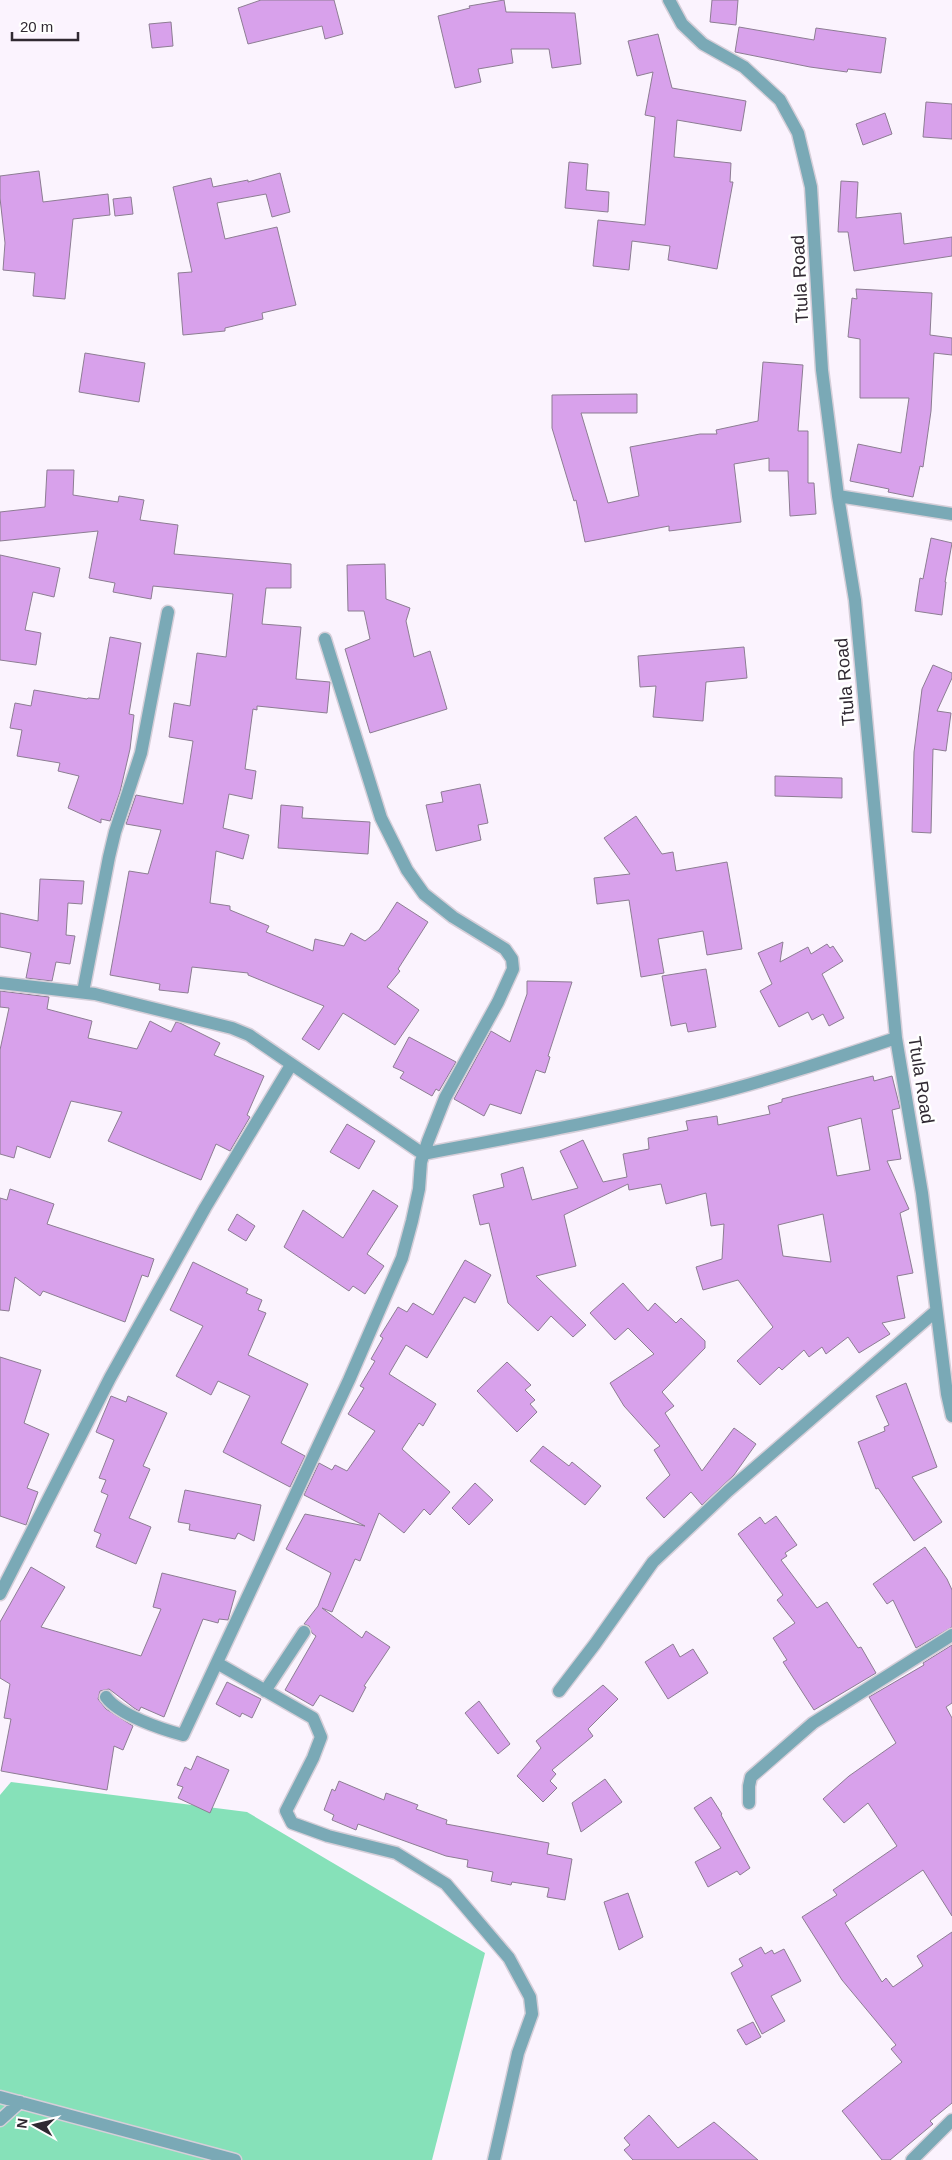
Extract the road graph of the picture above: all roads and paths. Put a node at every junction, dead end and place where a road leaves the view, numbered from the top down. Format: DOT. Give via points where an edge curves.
graph roads {
  1 [pos="669,0"];
  2 [pos="838,496"];
  3 [pos="952,514"];
  4 [pos="168,612"];
  5 [pos="325,639"];
  6 [pos="0,983"];
  7 [pos="83,992"];
  8 [pos="896,1038"];
  9 [pos="291,1065"];
  10 [pos="423,1154"];
  11 [pos="936,1311"];
  12 [pos="952,1416"];
  13 [pos="0,1594"];
  14 [pos="304,1632"];
  15 [pos="952,1635"];
  16 [pos="217,1663"];
  17 [pos="265,1691"];
  18 [pos="559,1691"];
  19 [pos="106,1697"];
  20 [pos="749,1803"];
  21 [pos="0,2097"];
  22 [pos="20,2102"];
  23 [pos="0,2120"];
  24 [pos="952,2120"];
  25 [pos="235,2160"];
  26 [pos="494,2160"];
  27 [pos="912,2160"];
  1 -- 2 [label="street, Ttula Road" via="682,24 703,44 744,67 780,100 798,133 811,187 822,370"];
  2 -- 3 [label="street"];
  2 -- 8 [label="street, Ttula Road" via="855,600"];
  4 -- 7 [label="street" via="141,753 113,841"];
  5 -- 10 [label="street" via="381,818 407,870 424,894 453,917 505,949 512,959 509,980 445,1098"];
  6 -- 7 [label="street"];
  7 -- 9 [label="street" via="232,1028 248,1035"];
  8 -- 10 [label="street" via="707,1096"];
  8 -- 11 [label="street, Ttula Road" via="922,1193"];
  9 -- 10 [label="street"];
  9 -- 13 [label="street" via="205,1208 110,1378"];
  10 -- 16 [label="street" via="417,1197 402,1258"];
  11 -- 12 [label="street, Ttula Road"];
  11 -- 18 [label="street" via="728,1491 653,1562"];
  14 -- 17 [label="street"];
  15 -- 20 [label="street" via="813,1723 751,1777"];
  16 -- 17 [label="street"];
  16 -- 19 [label="street" via="184,1735 166,1731 112,1706"];
  17 -- 26 [label="street" via="313,1718 322,1737 286,1811 292,1823 328,1836 396,1853 446,1884 509,1958 530,1997 532,2014 518,2054"];
  21 -- 22 [label="street"];
  22 -- 23 [label="street"];
  22 -- 25 [label="street"];
  24 -- 27 [label="street"];
}
